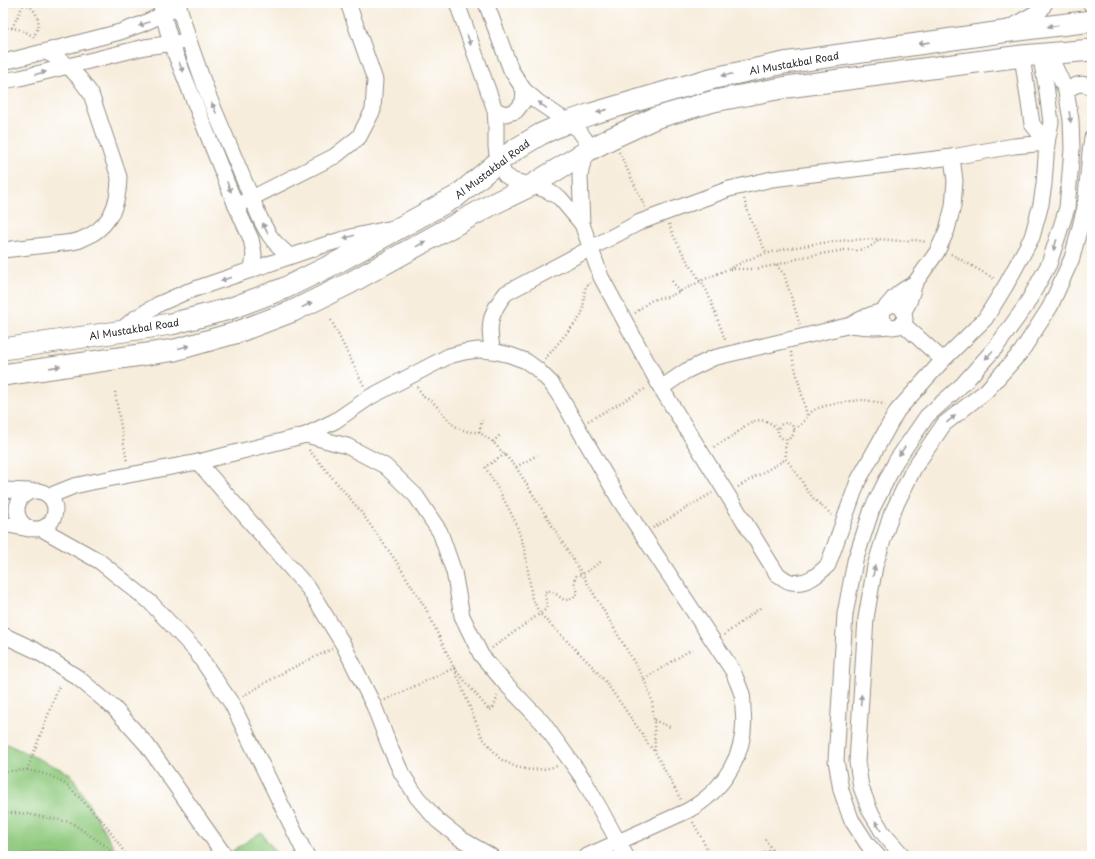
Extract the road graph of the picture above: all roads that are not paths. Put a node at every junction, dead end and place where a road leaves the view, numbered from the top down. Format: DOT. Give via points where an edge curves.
graph roads {
  1 [pos="348,3"];
  2 [pos="457,3"];
  3 [pos="486,3"];
  4 [pos="1045,3"];
  5 [pos="178,5"];
  6 [pos="162,9"];
  7 [pos="1092,21"];
  8 [pos="1002,32"];
  9 [pos="93,39"];
  10 [pos="189,41"];
  11 [pos="171,43"];
  12 [pos="1092,50"];
  13 [pos="46,52"];
  14 [pos="1037,55"];
  15 [pos="91,60"];
  16 [pos="3,62"];
  17 [pos="68,66"];
  18 [pos="3,81"];
  19 [pos="1092,87"];
  20 [pos="524,90"];
  21 [pos="1066,91"];
  22 [pos="91,94"];
  23 [pos="639,100"];
  24 [pos="495,110"];
  25 [pos="568,122"];
  26 [pos="620,134"];
  27 [pos="1092,138"];
  28 [pos="1047,143"];
  29 [pos="589,150"];
  30 [pos="952,157"];
  31 [pos="498,162"];
  32 [pos="532,185"];
  33 [pos="457,196"];
  34 [pos="252,199"];
  35 [pos="492,205"];
  36 [pos="236,206"];
  37 [pos="582,224"];
  38 [pos="401,227"];
  39 [pos="591,249"];
  40 [pos="3,250"];
  41 [pos="290,256"];
  42 [pos="252,270"];
  43 [pos="915,283"];
  44 [pos="885,309"];
  45 [pos="898,320"];
  46 [pos="851,325"];
  47 [pos="119,332"];
  48 [pos="13,348"];
  49 [pos="493,351"];
  50 [pos="943,360"];
  51 [pos="28,371"];
  52 [pos="3,374"];
  53 [pos="660,385"];
  54 [pos="302,436"];
  55 [pos="198,462"];
  56 [pos="3,490"];
  57 [pos="30,491"];
  58 [pos="49,496"];
  59 [pos="3,524"];
  60 [pos="36,529"];
  61 [pos="3,635"];
  62 [pos="619,842"];
  63 [pos="302,854"];
  64 [pos="225,856"];
  65 [pos="491,856"];
  66 [pos="588,856"];
  67 [pos="626,856"];
  68 [pos="878,856"];
  69 [pos="903,856"];
  1 -- 34 [label="street" via="375,80 373,110 359,137 335,156"];
  2 -- 24 [label="street, one-way"];
  3 -- 20 [label="street" via="511,70"];
  4 -- 8 [label="street" via="1041,10"];
  5 -- 6 [label="street"];
  5 -- 10 [label="street"];
  6 -- 9 [label="street, one-way" via="142,24"];
  6 -- 11 [label="street"];
  7 -- 8 [label="main road, Al Mustakbal Road, one-way"];
  8 -- 23 [label="main road, Al Mustakbal Road, one-way" via="784,63 710,79"];
  9 -- 13 [label="street"];
  9 -- 15 [label="street"];
  10 -- 11 [label="street"];
  34 -- 10 [label="street, one-way" via="208,95"];
  11 -- 15 [label="street"];
  11 -- 36 [label="street, one-way"];
  12 -- 14 [label="main road"];
  13 -- 16 [label="street"];
  13 -- 17 [label="street"];
  14 -- 21 [label="street"];
  14 -- 26 [label="main road" via="787,87 714,101 655,118"];
  14 -- 28 [label="street" via="1032,124"];
  15 -- 17 [label="street"];
  15 -- 22 [label="street"];
  18 -- 17 [label="street, one-way"];
  17 -- 22 [label="street"];
  19 -- 21 [label="street" via="1086,84 1075,85"];
  20 -- 24 [label="street" via="523,102 516,111 505,114"];
  25 -- 20 [label="street, one-way"];
  21 -- 68 [label="street, one-way" via="1072,142 1067,208 1049,264 1025,307 996,347 963,384 927,416 896,461 872,509 855,561 846,614 836,760 840,790 851,819"];
  22 -- 40 [label="street" via="119,177 116,204 110,216 97,231 79,241"];
  23 -- 25 [label="main road, Al Mustakbal Road, one-way"];
  23 -- 26 [label="main road"];
  24 -- 31 [label="street"];
  25 -- 29 [label="street" via="585,138"];
  25 -- 31 [label="main road, Al Mustakbal Road" via="541,134"];
  26 -- 29 [label="main road"];
  69 -- 27 [label="street, one-way" via="883,833 870,811 861,787 857,762 866,618 875,566 891,515 914,468 944,424 986,392 1022,352 1050,307 1072,258 1085,206"];
  28 -- 30 [label="street"];
  28 -- 50 [label="street" via="1044,184 1032,237 985,319"];
  29 -- 32 [label="main road"];
  29 -- 37 [label="street" via="580,177"];
  30 -- 39 [label="street" via="772,179 729,189 640,222"];
  30 -- 43 [label="street" via="955,181 953,206 947,230 939,248"];
  31 -- 32 [label="street" via="505,175 514,181"];
  31 -- 33 [label="main road, Al Mustakbal Road"];
  32 -- 35 [label="main road"];
  32 -- 37 [label="street" via="560,198"];
  33 -- 35 [label="main road" via="472,193 480,195"];
  33 -- 38 [label="main road, Al Mustakbal Road"];
  34 -- 36 [label="street"];
  41 -- 34 [label="street, one-way" via="277,246 267,233"];
  51 -- 35 [label="main road, one-way" via="175,350 235,333 293,311 348,284"];
  36 -- 42 [label="street" via="251,238 254,254"];
  37 -- 39 [label="street"];
  38 -- 41 [label="street, one-way" via="355,236"];
  38 -- 47 [label="main road, Al Mustakbal Road" via="285,288 236,306 171,324"];
  39 -- 49 [label="street" via="506,293 492,314 490,339"];
  39 -- 53 [label="street" via="601,276"];
  41 -- 42 [label="street"];
  42 -- 47 [label="street, one-way" via="159,304 134,319"];
  43 -- 44 [label="street" via="894,297"];
  43 -- 45 [label="street" via="909,302"];
  44 -- 45 [label="street" via="882,315 885,323"];
  44 -- 45 [label="street" via="890,305 898,305"];
  44 -- 46 [label="street"];
  45 -- 46 [label="street" via="876,328"];
  45 -- 50 [label="street"];
  46 -- 53 [label="street" via="713,358"];
  47 -- 48 [label="main road, Al Mustakbal Road"];
  48 -- 51 [label="main road" via="21,351 21,362"];
  49 -- 54 [label="street" via="478,350 449,356 370,397 335,421"];
  49 -- 62 [label="street" via="510,354 526,361 551,383 618,499 733,671 742,695 745,721 741,746 731,770 716,791 687,811"];
  50 -- 53 [label="street" via="897,411 858,481 828,564 811,579 801,582 790,582 777,574"];
  51 -- 52 [label="main road"];
  54 -- 55 [label="street"];
  54 -- 62 [label="street" via="347,446 385,466 416,496 440,532 454,572 462,616 481,655 543,723 572,762"];
  55 -- 58 [label="street" via="74,486"];
  55 -- 65 [label="street" via="309,589 344,644 374,706 401,772 417,797 437,820 460,838"];
  56 -- 57 [label="street"];
  57 -- 58 [label="street" via="37,490"];
  57 -- 60 [label="street" via="17,503 17,516 24,526"];
  58 -- 60 [label="street" via="55,507 55,514 48,525"];
  59 -- 60 [label="street"];
  60 -- 63 [label="street" via="99,561 150,602 195,650 232,704"];
  61 -- 64 [label="street" via="35,650 77,677 114,708 147,745"];
  62 -- 66 [label="street"];
  62 -- 67 [label="street"];
}
